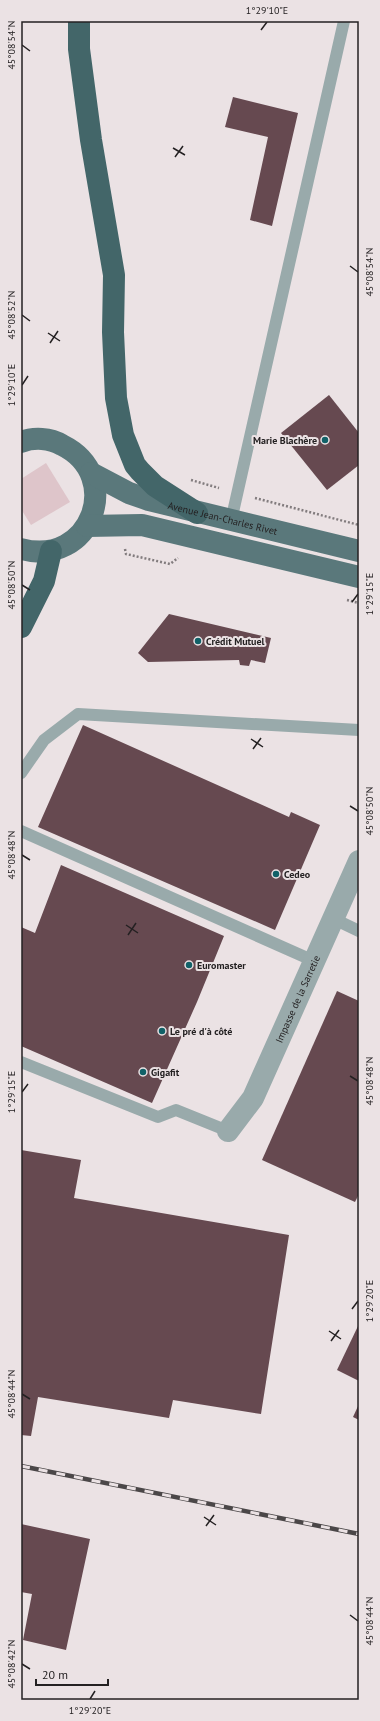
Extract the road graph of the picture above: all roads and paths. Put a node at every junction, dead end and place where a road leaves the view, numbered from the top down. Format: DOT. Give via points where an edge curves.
graph roads {
  1 [pos="79,21"];
  2 [pos="344,21"];
  3 [pos="21,442"];
  4 [pos="91,473"];
  5 [pos="197,513"];
  6 [pos="231,521"];
  7 [pos="87,526"];
  8 [pos="21,549"];
  9 [pos="51,551"];
  10 [pos="359,551"];
  11 [pos="359,577"];
  12 [pos="21,627"];
  13 [pos="359,730"];
  14 [pos="21,773"];
  15 [pos="21,831"];
  16 [pos="359,861"];
  17 [pos="334,920"];
  18 [pos="359,931"];
  19 [pos="314,961"];
  20 [pos="21,1062"];
  21 [pos="228,1131"];
  1 -- 5 [label="highway" via="79,49 91,140 114,275 116,398 123,435 140,471 155,486"];
  2 -- 6 [label="lane"];
  3 -- 4 [label="main road" via="41,439 57,442 71,449"];
  4 -- 5 [label="main road, Avenue Jean-Charles Rivet" via="129,493"];
  4 -- 7 [label="main road" via="96,491 94,509"];
  5 -- 6 [label="main road, Avenue Jean-Charles Rivet"];
  6 -- 10 [label="main road, Avenue Jean-Charles Rivet"];
  7 -- 9 [label="main road" via="77,538"];
  7 -- 11 [label="main road" via="142,525"];
  8 -- 9 [label="main road" via="32,552"];
  9 -- 12 [label="highway" via="44,581"];
  13 -- 14 [label="lane" via="78,714 44,740"];
  15 -- 19 [label="lane"];
  16 -- 17 [label="street, Impasse de la Sarretie"];
  17 -- 18 [label="lane"];
  17 -- 19 [label="street, Impasse de la Sarretie"];
  19 -- 21 [label="street, Impasse de la Sarretie" via="253,1098"];
  20 -- 21 [label="lane" via="158,1117 176,1110"];
}
